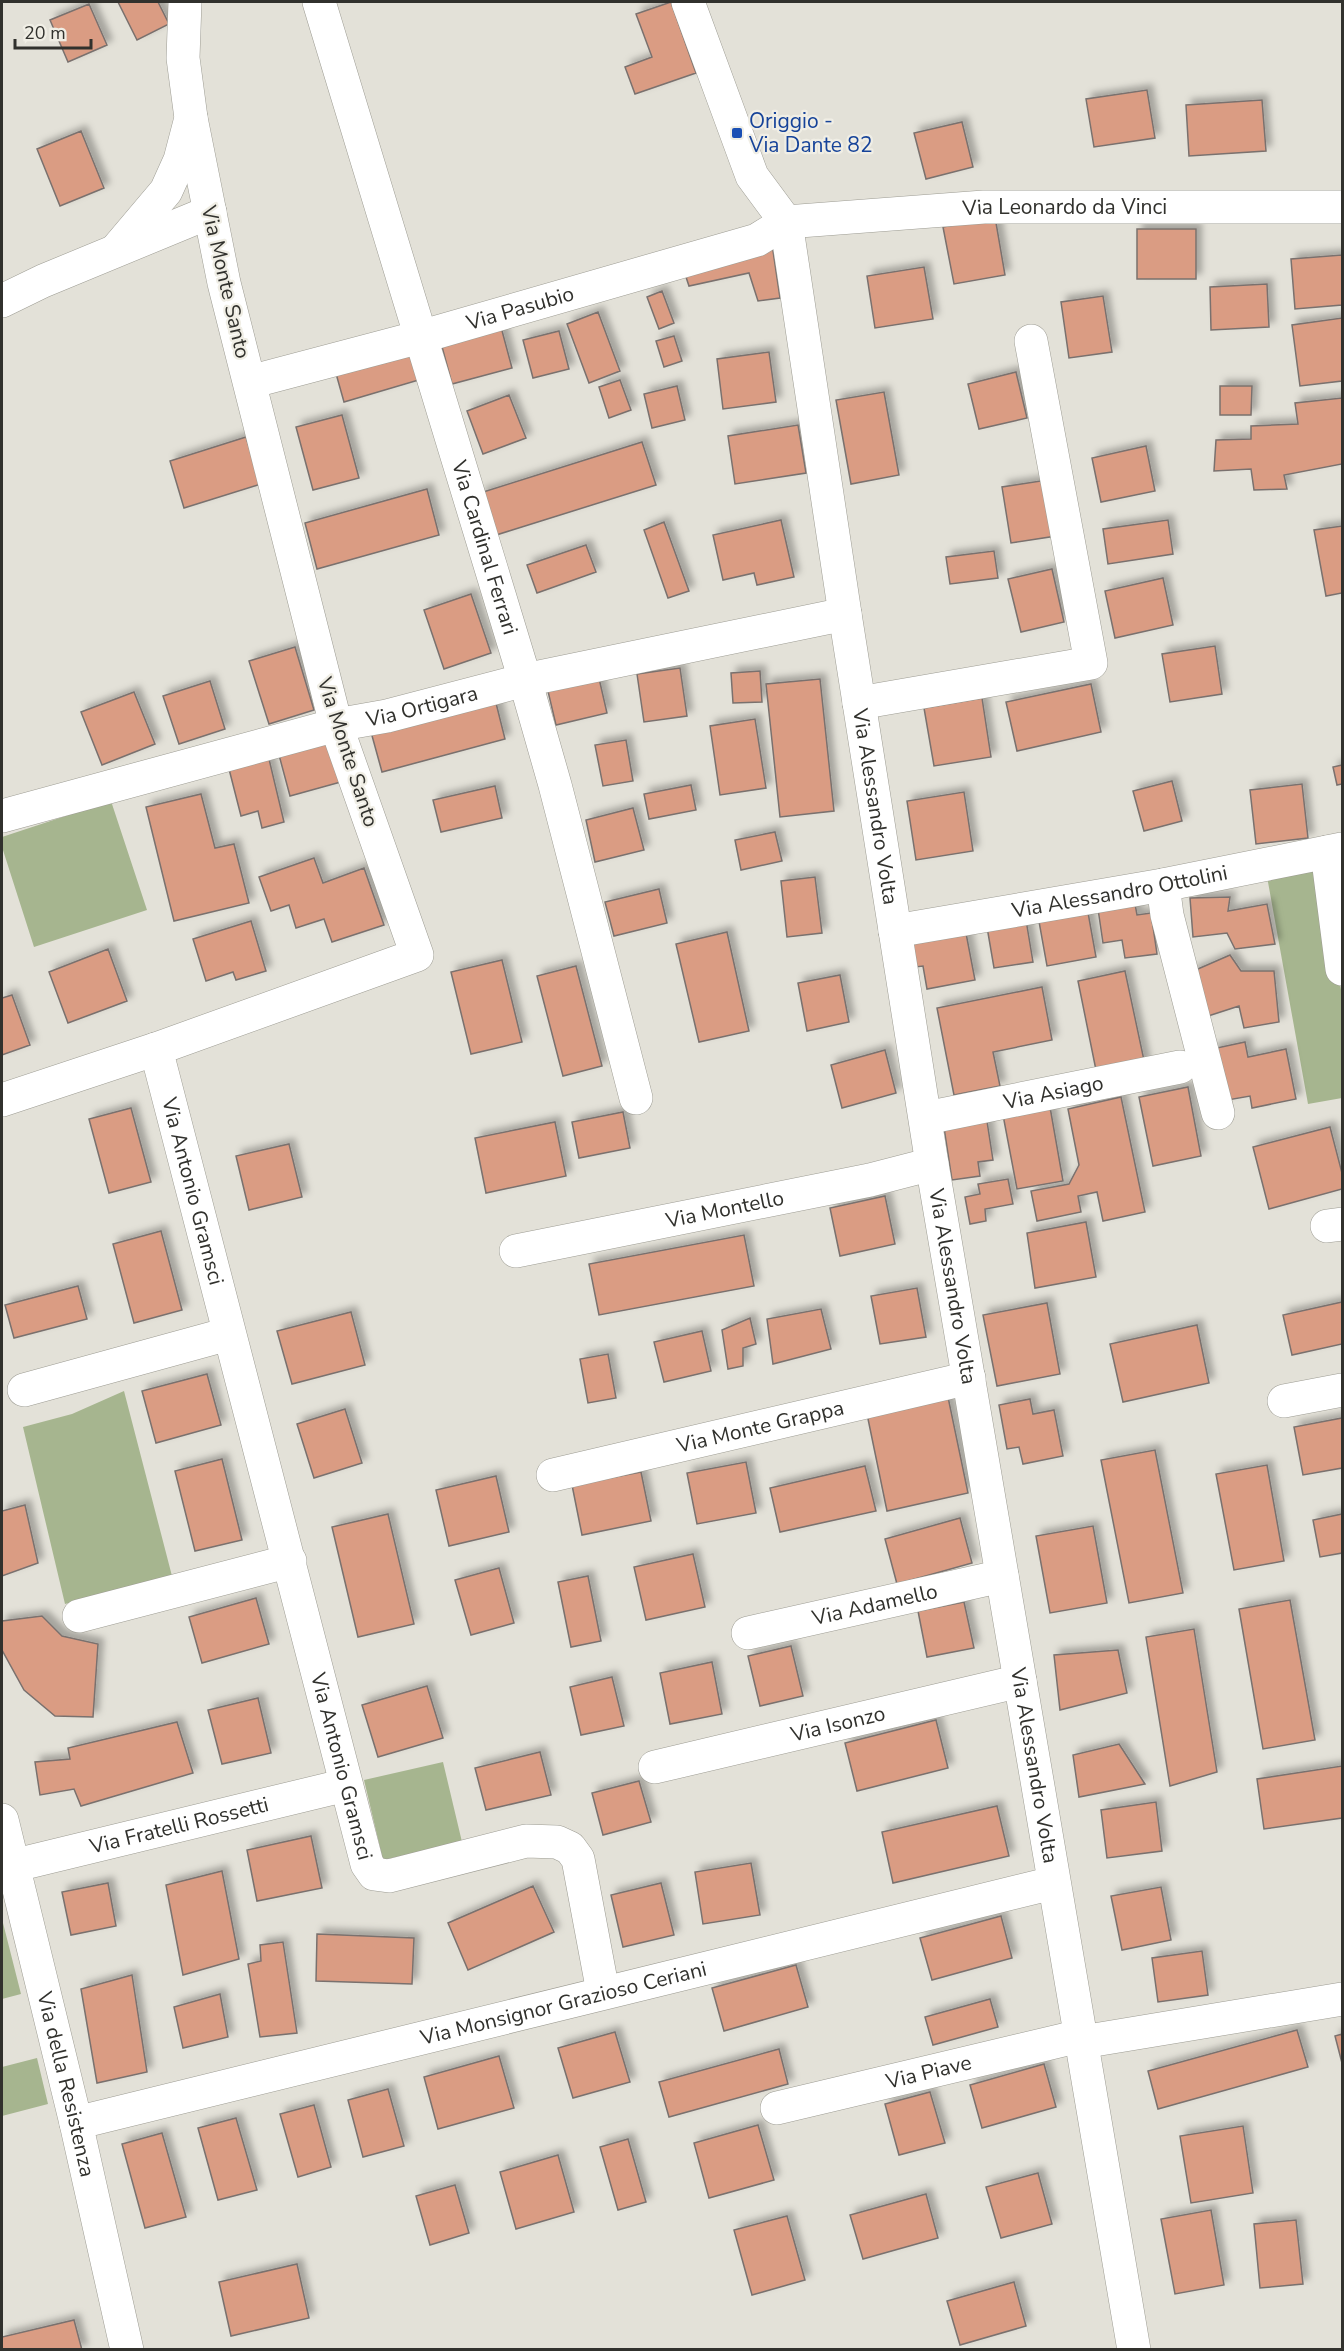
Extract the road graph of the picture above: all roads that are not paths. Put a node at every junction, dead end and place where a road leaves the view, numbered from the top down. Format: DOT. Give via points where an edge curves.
graph roads {
  1 [pos="185,2"];
  2 [pos="319,2"];
  3 [pos="688,2"];
  4 [pos="191,118"];
  5 [pos="1342,207"];
  6 [pos="210,212"];
  7 [pos="786,222"];
  8 [pos="117,249"];
  9 [pos="2,301"];
  10 [pos="420,337"];
  11 [pos="1031,341"];
  12 [pos="250,382"];
  13 [pos="845,614"];
  14 [pos="525,680"];
  15 [pos="859,703"];
  16 [pos="336,725"];
  17 [pos="2,816"];
  18 [pos="1335,850"];
  19 [pos="1163,885"];
  20 [pos="896,931"];
  21 [pos="1342,969"];
  22 [pos="156,1049"];
  23 [pos="1180,1067"];
  24 [pos="636,1098"];
  25 [pos="2,1100"];
  26 [pos="1218,1113"];
  27 [pos="927,1118"];
  28 [pos="932,1164"];
  29 [pos="516,1251"];
  30 [pos="228,1334"];
  31 [pos="969,1378"];
  32 [pos="24,1390"];
  33 [pos="1342,1390"];
  34 [pos="1284,1401"];
  35 [pos="553,1475"];
  36 [pos="290,1561"];
  37 [pos="1002,1576"];
  38 [pos="79,1616"];
  39 [pos="748,1633"];
  40 [pos="1020,1680"];
  41 [pos="655,1767"];
  42 [pos="346,1785"];
  43 [pos="2,1820"];
  44 [pos="12,1866"];
  45 [pos="1053,1882"];
  46 [pos="603,1992"];
  47 [pos="1342,1999"];
  48 [pos="1081,2039"];
  49 [pos="777,2108"];
  50 [pos="76,2123"];
  51 [pos="127,2349"];
  52 [pos="1134,2349"];
  1 -- 4 [label="street, Via Monte Santo" via="183,58"];
  2 -- 10 [label="street, Via Cardinal Ferrari"];
  3 -- 7 [label="street" via="752,176"];
  4 -- 6 [label="street, Via Monte Santo"];
  4 -- 8 [label="street" via="180,160 166,191"];
  5 -- 7 [label="street, Via Leonardo da Vinci" via="984,207"];
  6 -- 8 [label="street"];
  6 -- 12 [label="street, Via Monte Santo"];
  7 -- 10 [label="street, Via Pasubio" via="757,240"];
  7 -- 13 [label="street, Via Alessandro Volta"];
  8 -- 9 [label="street"];
  10 -- 12 [label="street, Via Pasubio"];
  10 -- 14 [label="street, Via Cardinal Ferrari"];
  11 -- 15 [label="street" via="1091,663"];
  12 -- 16 [label="street, Via Monte Santo"];
  13 -- 14 [label="street, Via Ortigara"];
  13 -- 15 [label="street, Via Alessandro Volta"];
  14 -- 16 [label="street, Via Ortigara" via="387,716"];
  14 -- 24 [label="street, Via Cardinal Ferrari"];
  15 -- 20 [label="street, Via Alessandro Volta"];
  16 -- 17 [label="street, Via Ortigara"];
  16 -- 22 [label="street, Via Monte Santo" via="417,955"];
  18 -- 19 [label="street, Via Alessandro Ottolini"];
  18 -- 21 [label="street"];
  19 -- 20 [label="street, Via Alessandro Ottolini"];
  19 -- 26 [label="street" via="1167,915"];
  20 -- 27 [label="street, Via Alessandro Volta"];
  22 -- 25 [label="street, Via Monte Santo"];
  22 -- 30 [label="street, Via Antonio Gramsci"];
  23 -- 27 [label="street, Via Asiago"];
  27 -- 28 [label="street, Via Alessandro Volta"];
  28 -- 29 [label="street, Via Montello"];
  28 -- 31 [label="street, Via Alessandro Volta"];
  30 -- 32 [label="street"];
  30 -- 36 [label="street, Via Antonio Gramsci"];
  31 -- 35 [label="street, Via Monte Grappa"];
  31 -- 37 [label="street, Via Alessandro Volta"];
  33 -- 34 [label="street"];
  36 -- 38 [label="street"];
  36 -- 42 [label="street, Via Antonio Gramsci"];
  37 -- 39 [label="street, Via Adamello"];
  37 -- 40 [label="street, Via Alessandro Volta"];
  40 -- 41 [label="street, Via Isonzo"];
  40 -- 45 [label="street, Via Alessandro Volta"];
  42 -- 44 [label="street, Via Fratelli Rossetti"];
  42 -- 46 [label="street, Via Antonio Gramsci" via="367,1864 374,1874 389,1876 526,1841 557,1842 570,1848 578,1859"];
  43 -- 44 [label="street, Via della Resistenza"];
  44 -- 50 [label="street, Via della Resistenza"];
  45 -- 46 [label="street, Via Monsignor Grazioso Ceriani"];
  45 -- 48 [label="street, Via Alessandro Volta"];
  46 -- 50 [label="street, Via Monsignor Grazioso Ceriani"];
  47 -- 48 [label="street, Via Piave"];
  48 -- 49 [label="street, Via Piave"];
  48 -- 52 [label="street, Via Alessandro Volta"];
  50 -- 51 [label="street, Via della Resistenza"];
}
